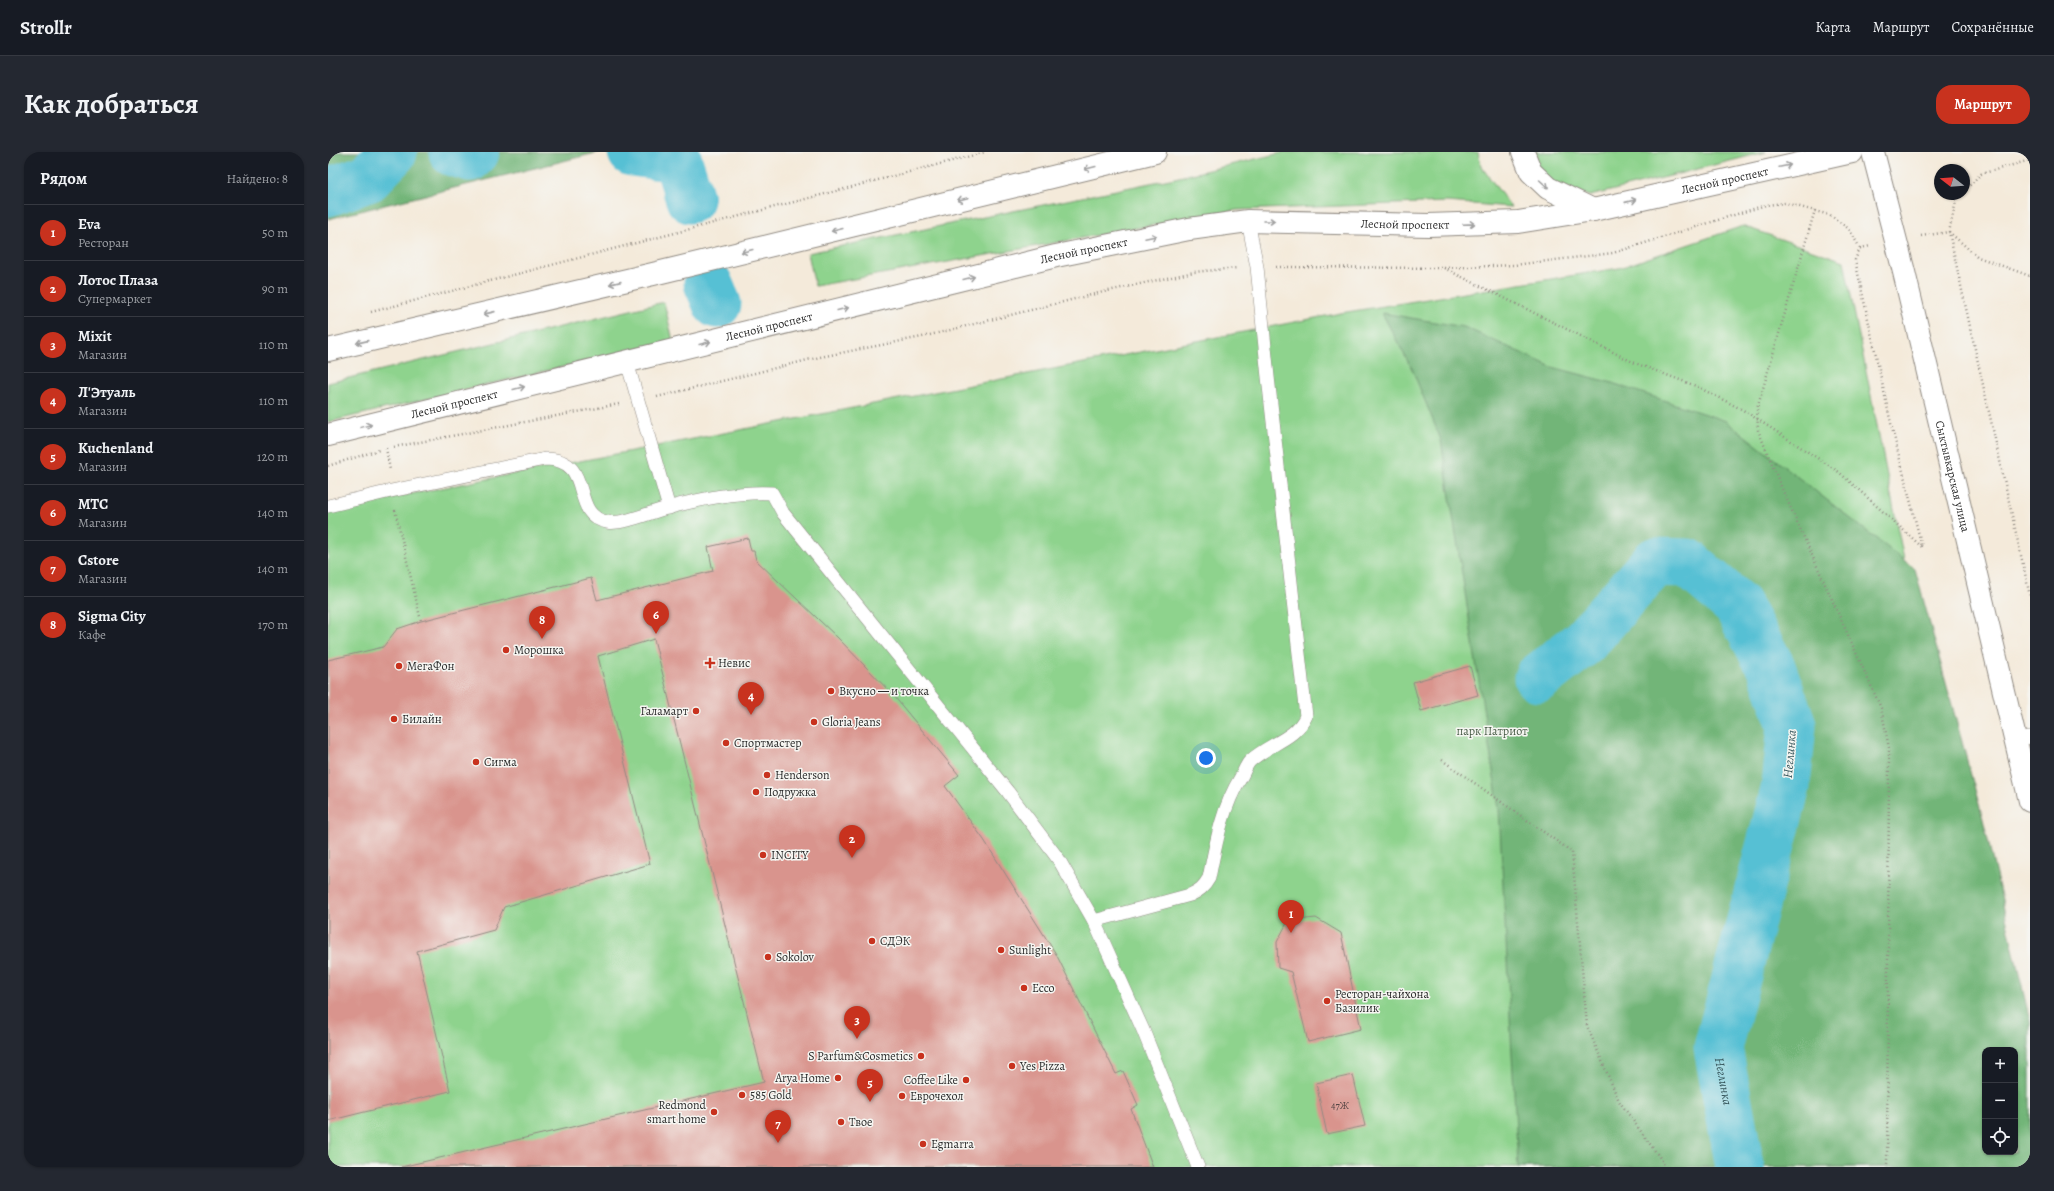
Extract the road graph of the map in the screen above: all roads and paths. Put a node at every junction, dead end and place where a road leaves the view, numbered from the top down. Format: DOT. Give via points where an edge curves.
graph roads {
  1 [pos="965,152"];
  2 [pos="986,152"];
  3 [pos="1155,152"];
  4 [pos="1523,152"];
  5 [pos="1852,152"];
  6 [pos="1873,152"];
  7 [pos="965,157"];
  8 [pos="2030,160"];
  9 [pos="1970,185"];
  10 [pos="1956,200"];
  11 [pos="1593,210"];
  12 [pos="1816,210"];
  13 [pos="1248,221"];
  14 [pos="1949,232"];
  15 [pos="1258,267"];
  16 [pos="1444,268"];
  17 [pos="2030,276"];
  18 [pos="366,313"];
  19 [pos="328,350"];
  20 [pos="628,362"];
  21 [pos="638,401"];
  22 [pos="1757,419"];
  23 [pos="328,435"];
  24 [pos="386,448"];
  25 [pos="328,466"];
  26 [pos="391,490"];
  27 [pos="328,506"];
  28 [pos="669,508"];
  29 [pos="2030,596"];
  30 [pos="421,621"];
  31 [pos="2023,738"];
  32 [pos="1442,760"];
  33 [pos="2030,801"];
  34 [pos="1094,922"];
  35 [pos="1198,1167"];
  36 [pos="1664,1167"];
  37 [pos="1887,1167"];
  1 -- 7 [label="path"];
  2 -- 7 [label="path"];
  3 -- 19 [label="main road, one-way"];
  4 -- 11 [label="main road, one-way" via="1531,172 1548,188"];
  11 -- 5 [label="main road, Лесной проспект, one-way"];
  6 -- 31 [label="main road, Сыктывкарская улица"];
  7 -- 18 [label="path"];
  8 -- 9 [label="path" via="1981,174"];
  10 -- 14 [label="path"];
  13 -- 11 [label="main road, Лесной проспект, one-way" via="1436,225 1518,222"];
  12 -- 16 [label="path" via="1785,202 1766,205 1613,253 1514,265"];
  12 -- 22 [label="path" via="1756,409"];
  12 -- 22 [label="path" via="1830,215 1849,229 1860,248 1855,260 1892,428 1922,547 1839,472"];
  13 -- 15 [label="lane"];
  20 -- 13 [label="main road, Лесной проспект, one-way" via="1056,256 1189,229"];
  14 -- 17 [label="path" via="1978,257"];
  14 -- 29 [label="path"];
  15 -- 16 [label="path"];
  15 -- 21 [label="path" via="1194,272"];
  15 -- 34 [label="lane" via="1306,716 1296,731 1249,762 1234,788 1221,820 1209,878 1198,892"];
  16 -- 22 [label="path" via="1635,364 1696,386"];
  20 -- 21 [label="lane"];
  23 -- 20 [label="main road, Лесной проспект, one-way"];
  21 -- 24 [label="path"];
  21 -- 28 [label="lane"];
  22 -- 37 [label="path" via="1758,430 1783,491 1881,708 1889,748"];
  24 -- 25 [label="path"];
  24 -- 26 [label="path"];
  26 -- 27 [label="lane"];
  26 -- 28 [label="lane" via="545,459 556,459 566,463 573,470 589,512 598,519 608,522 619,521"];
  26 -- 30 [label="path"];
  28 -- 34 [label="lane" via="749,492 772,493 783,513 1008,792 1054,854"];
  31 -- 33 [label="main road, Сыктывкарская улица"];
  32 -- 36 [label="path" via="1572,852 1587,1026 1619,1101"];
  34 -- 35 [label="lane" via="1143,1030"];
}
